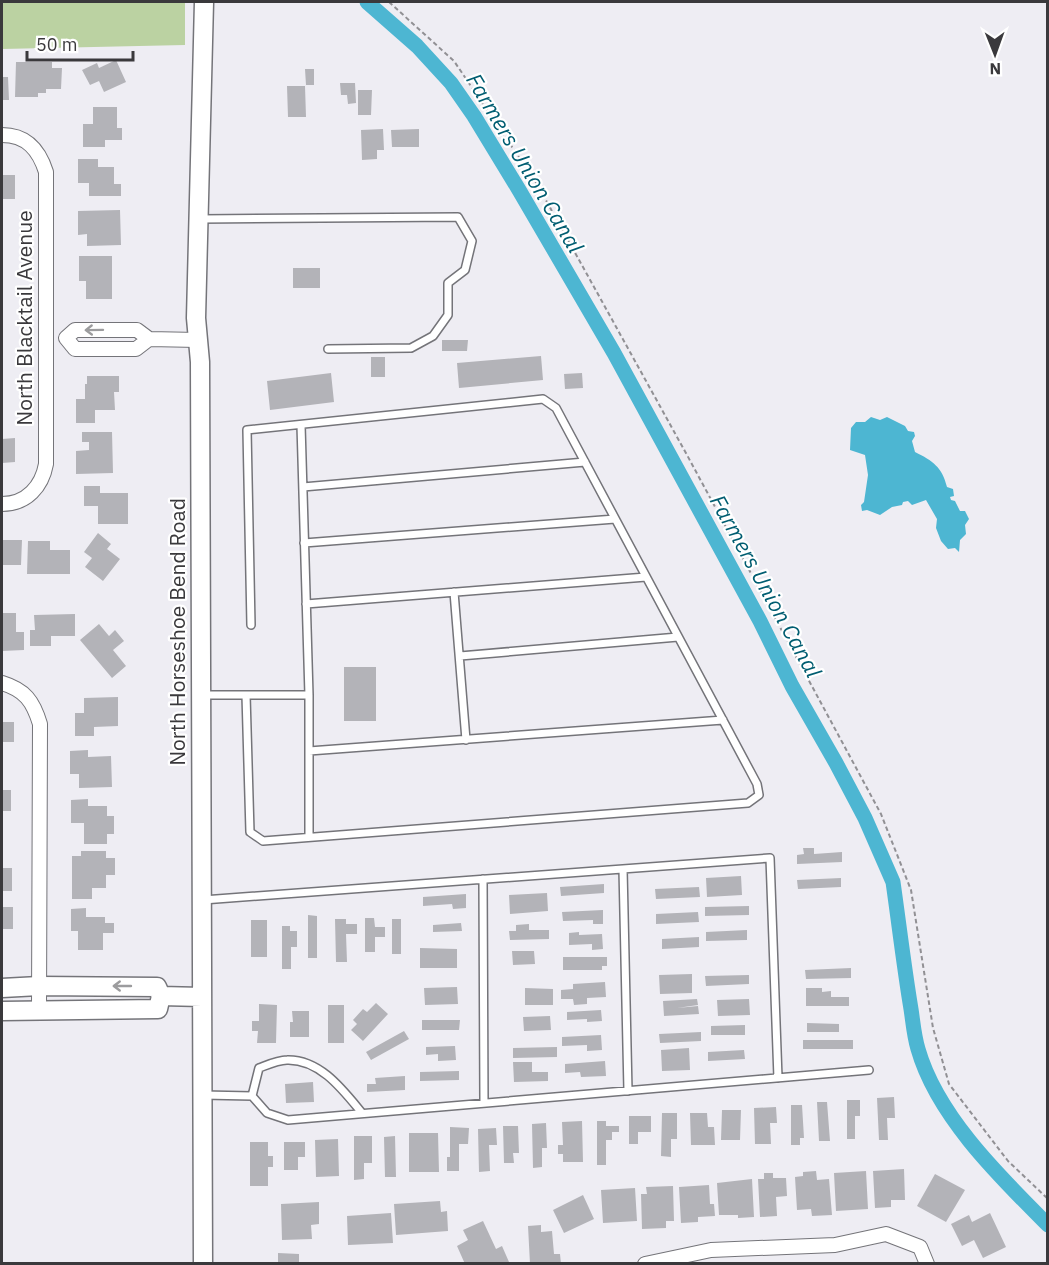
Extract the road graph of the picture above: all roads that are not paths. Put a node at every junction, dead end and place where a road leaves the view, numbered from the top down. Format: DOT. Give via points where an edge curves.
graph roads {
  1 [pos="204,2"];
  2 [pos="2,135"];
  3 [pos="198,219"];
  4 [pos="46,338"];
  5 [pos="66,338"];
  6 [pos="149,339"];
  7 [pos="198,340"];
  8 [pos="328,350"];
  9 [pos="301,425"];
  10 [pos="585,462"];
  11 [pos="303,487"];
  12 [pos="2,504"];
  13 [pos="615,519"];
  14 [pos="304,543"];
  15 [pos="646,577"];
  16 [pos="454,592"];
  17 [pos="306,604"];
  18 [pos="251,625"];
  19 [pos="678,637"];
  20 [pos="460,656"];
  21 [pos="2,683"];
  22 [pos="246,694"];
  23 [pos="201,695"];
  24 [pos="309,695"];
  25 [pos="723,720"];
  26 [pos="466,740"];
  27 [pos="309,751"];
  28 [pos="309,837"];
  29 [pos="623,869"];
  30 [pos="483,879"];
  31 [pos="202,900"];
  32 [pos="39,986"];
  33 [pos="2,988"];
  34 [pos="161,996"];
  35 [pos="202,997"];
  36 [pos="39,1010"];
  37 [pos="2,1011"];
  38 [pos="869,1071"];
  39 [pos="778,1078"];
  40 [pos="628,1091"];
  41 [pos="203,1095"];
  42 [pos="252,1096"];
  43 [pos="484,1103"];
  44 [pos="362,1113"];
  45 [pos="700,1258"];
  46 [pos="203,1263"];
  47 [pos="645,1263"];
  48 [pos="927,1263"];
  1 -- 3 [label="street, North Horseshoe Bend Road"];
  2 -- 4 [label="street, North Blacktail Avenue" via="33,146 46,172"];
  3 -- 7 [label="street, North Horseshoe Bend Road"];
  3 -- 8 [label="lane" via="458,217 472,241 465,270 448,283 448,315 433,336 411,348"];
  4 -- 5 [label="street"];
  4 -- 12 [label="street, North Blacktail Avenue" via="43,478 36,490"];
  6 -- 5 [label="street, one-way" via="137,330 75,330"];
  5 -- 6 [label="street" via="75,350 136,349"];
  6 -- 7 [label="street"];
  7 -- 23 [label="street, North Horseshoe Bend Road"];
  9 -- 10 [label="lane" via="543,399 556,408"];
  9 -- 11 [label="lane"];
  9 -- 18 [label="lane" via="247,430"];
  10 -- 11 [label="lane"];
  10 -- 13 [label="lane"];
  11 -- 14 [label="lane"];
  13 -- 14 [label="lane"];
  13 -- 15 [label="lane"];
  14 -- 17 [label="lane"];
  15 -- 16 [label="lane"];
  15 -- 19 [label="lane"];
  16 -- 17 [label="lane"];
  16 -- 20 [label="lane"];
  17 -- 24 [label="lane"];
  19 -- 20 [label="lane"];
  19 -- 25 [label="lane"];
  20 -- 26 [label="lane"];
  21 -- 32 [label="street" via="27,696 40,724"];
  22 -- 23 [label="lane"];
  22 -- 24 [label="lane"];
  22 -- 28 [label="lane" via="250,832 263,841"];
  23 -- 31 [label="street, North Horseshoe Bend Road"];
  24 -- 27 [label="lane"];
  25 -- 26 [label="lane"];
  25 -- 28 [label="lane" via="757,784 759,795 748,803"];
  26 -- 27 [label="lane"];
  27 -- 28 [label="lane"];
  29 -- 30 [label="lane"];
  29 -- 39 [label="lane" via="770,858"];
  29 -- 40 [label="lane"];
  30 -- 31 [label="lane"];
  30 -- 43 [label="lane"];
  31 -- 35 [label="street, North Horseshoe Bend Road"];
  32 -- 33 [label="street"];
  34 -- 32 [label="street, one-way" via="157,987"];
  32 -- 36 [label="street"];
  34 -- 35 [label="street"];
  34 -- 36 [label="street" via="158,1009"];
  35 -- 41 [label="street, North Horseshoe Bend Road"];
  36 -- 37 [label="street"];
  38 -- 39 [label="lane"];
  39 -- 40 [label="lane"];
  40 -- 43 [label="lane"];
  41 -- 42 [label="lane"];
  41 -- 46 [label="street, North Horseshoe Bend Road"];
  42 -- 44 [label="lane" via="267,1113 288,1120"];
  42 -- 44 [label="lane" via="259,1068 286,1060 315,1066"];
  43 -- 44 [label="lane"];
  45 -- 47 [label="street"];
  45 -- 48 [label="street" via="711,1250 836,1245 886,1234 920,1247"];
}
